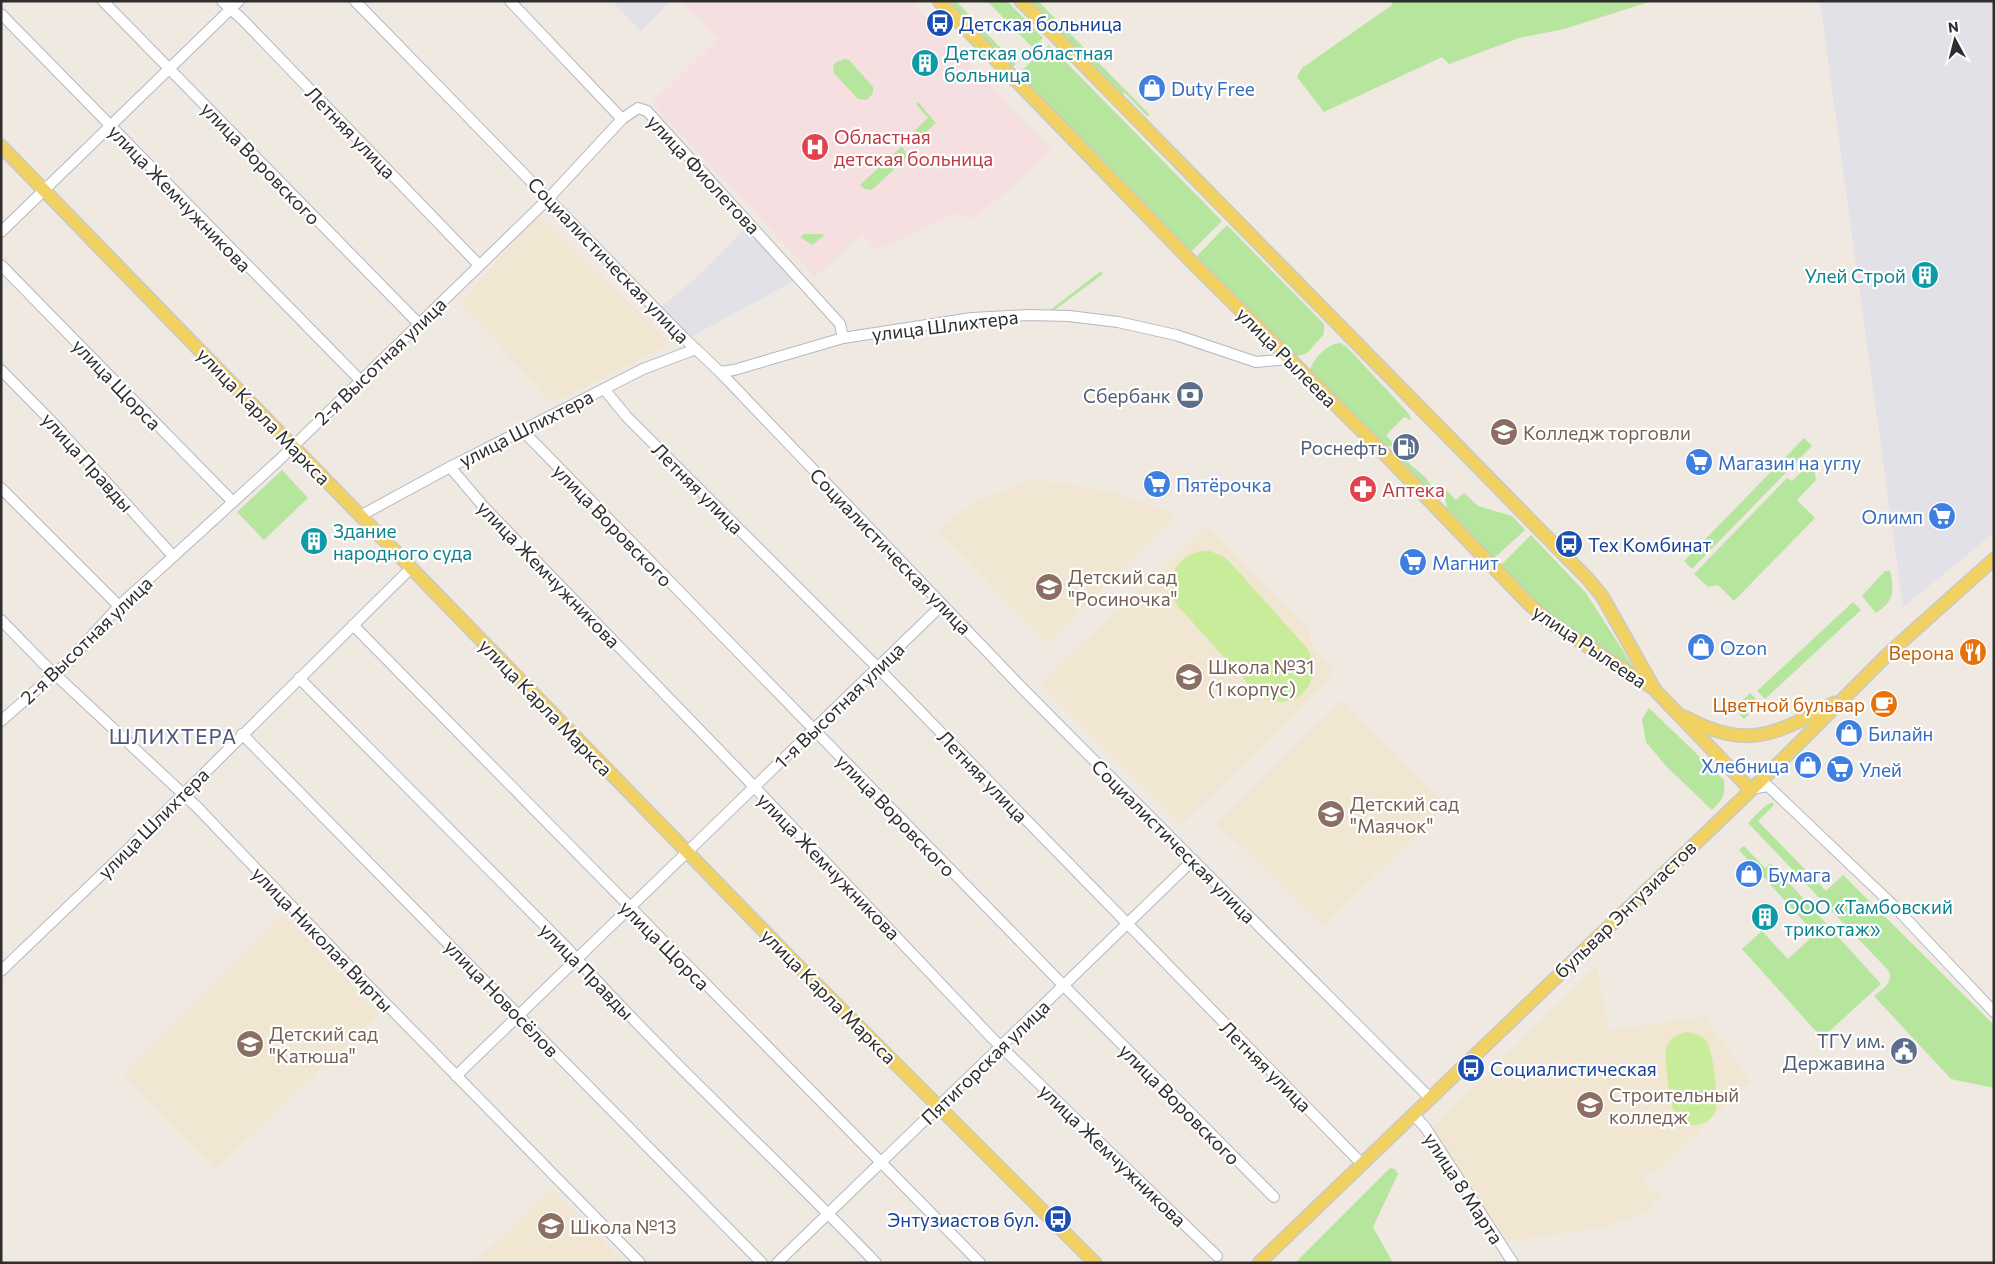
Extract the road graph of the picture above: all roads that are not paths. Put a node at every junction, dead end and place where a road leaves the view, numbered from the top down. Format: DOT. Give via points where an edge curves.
graph roads {
  1 [pos="103,1"];
  2 [pos="222,1"];
  3 [pos="238,1"];
  4 [pos="355,1"];
  5 [pos="510,1"];
  6 [pos="939,1"];
  7 [pos="1021,1"];
  8 [pos="230,9"];
  9 [pos="1,14"];
  10 [pos="169,68"];
  11 [pos="622,119"];
  12 [pos="110,126"];
  13 [pos="1,146"];
  14 [pos="44,190"];
  15 [pos="548,199"];
  16 [pos="1,232"];
  17 [pos="1,265"];
  18 [pos="479,265"];
  19 [pos="419,324"];
  20 [pos="843,338"];
  21 [pos="696,349"];
  22 [pos="1289,359"];
  23 [pos="1,370"];
  24 [pos="720,372"];
  25 [pos="360,380"];
  26 [pos="604,389"];
  27 [pos="522,430"];
  28 [pos="293,446"];
  29 [pos="450,467"];
  30 [pos="1,488"];
  31 [pos="233,502"];
  32 [pos="360,516"];
  33 [pos="173,556"];
  34 [pos="1994,559"];
  35 [pos="411,568"];
  36 [pos="942,605"];
  37 [pos="119,606"];
  38 [pos="1,620"];
  39 [pos="352,625"];
  40 [pos="877,667"];
  41 [pos="54,672"];
  42 [pos="299,678"];
  43 [pos="1655,690"];
  44 [pos="1846,697"];
  45 [pos="1674,711"];
  46 [pos="1,721"];
  47 [pos="813,729"];
  48 [pos="242,734"];
  49 [pos="754,786"];
  50 [pos="1750,789"];
  51 [pos="182,794"];
  52 [pos="687,852"];
  53 [pos="1193,860"];
  54 [pos="629,908"];
  55 [pos="1127,924"];
  56 [pos="577,958"];
  57 [pos="1,971"];
  58 [pos="1064,986"];
  59 [pos="1994,1012"];
  60 [pos="519,1015"];
  61 [pos="1001,1046"];
  62 [pos="456,1076"];
  63 [pos="1430,1098"];
  64 [pos="940,1106"];
  65 [pos="1413,1114"];
  66 [pos="882,1162"];
  67 [pos="1362,1164"];
  68 [pos="1274,1198"];
  69 [pos="829,1213"];
  70 [pos="1217,1256"];
  71 [pos="640,1263"];
  72 [pos="762,1263"];
  73 [pos="777,1263"];
  74 [pos="876,1263"];
  75 [pos="980,1263"];
  76 [pos="1095,1263"];
  77 [pos="1259,1263"];
  78 [pos="1514,1263"];
  1 -- 10 [label="street, улица Воровского"];
  2 -- 8 [label="street, Летняя улица"];
  3 -- 8 [label="street"];
  4 -- 15 [label="street, Социалистическая улица"];
  5 -- 11 [label="street, улица Фиолетова"];
  6 -- 22 [label="main road, улица Рылеева"];
  7 -- 43 [label="main road, улица Рылеева" via="1587,578 1602,596"];
  8 -- 10 [label="street"];
  8 -- 18 [label="street, Летняя улица"];
  9 -- 12 [label="street, улица Жемчужникова"];
  10 -- 12 [label="street"];
  10 -- 19 [label="street, улица Воровского"];
  11 -- 15 [label="street, 2-я Высотная улица"];
  11 -- 20 [label="street, улица Фиолетова" via="638,108 647,111 840,324"];
  12 -- 14 [label="street"];
  12 -- 25 [label="street, улица Жемчужникова"];
  13 -- 14 [label="main road, улица Карла Маркса"];
  14 -- 16 [label="street"];
  14 -- 28 [label="main road, улица Карла Маркса"];
  15 -- 18 [label="street, 2-я Высотная улица"];
  15 -- 21 [label="street, Социалистическая улица"];
  17 -- 31 [label="street, улица Щорса"];
  18 -- 19 [label="street, 2-я Высотная улица"];
  19 -- 25 [label="street, 2-я Высотная улица"];
  20 -- 22 [label="street, улица Шлихтера" via="972,318 1069,316 1118,322 1176,335 1256,362"];
  20 -- 24 [label="street, улица Шлихтера"];
  21 -- 24 [label="street, Социалистическая улица"];
  21 -- 26 [label="street, улица Шлихтера" via="643,369"];
  22 -- 43 [label="main road, улица Рылеева" via="1551,624"];
  23 -- 33 [label="street, улица Правды"];
  24 -- 36 [label="street, Социалистическая улица"];
  25 -- 28 [label="street, 2-я Высотная улица"];
  26 -- 27 [label="street, улица Шлихтера"];
  26 -- 40 [label="street, Летняя улица" via="627,417"];
  27 -- 29 [label="street, улица Шлихтера"];
  27 -- 47 [label="street, улица Воровского"];
  28 -- 31 [label="street, 2-я Высотная улица"];
  28 -- 32 [label="main road, улица Карла Маркса"];
  29 -- 32 [label="street, улица Шлихтера"];
  29 -- 49 [label="street, улица Жемчужникова" via="484,507"];
  30 -- 37 [label="street"];
  31 -- 33 [label="street, 2-я Высотная улица"];
  32 -- 35 [label="main road, улица Карла Маркса"];
  33 -- 37 [label="street, 2-я Высотная улица"];
  34 -- 44 [label="main road, бульвар Энтузиастов" via="1889,653"];
  35 -- 39 [label="street, улица Шлихтера"];
  35 -- 52 [label="main road, улица Карла Маркса"];
  36 -- 40 [label="street, 1-я Высотная улица"];
  36 -- 53 [label="street, Социалистическая улица"];
  37 -- 41 [label="street, 2-я Высотная улица" via="68,662"];
  38 -- 41 [label="street, улица Николая Вирты"];
  39 -- 42 [label="street, улица Шлихтера"];
  39 -- 54 [label="street, улица Щорса"];
  40 -- 47 [label="street, 1-я Высотная улица"];
  40 -- 55 [label="street, Летняя улица"];
  41 -- 46 [label="street, 2-я Высотная улица"];
  41 -- 51 [label="street, улица Николая Вирты"];
  42 -- 48 [label="street, улица Шлихтера"];
  42 -- 56 [label="street, улица Правды"];
  43 -- 45 [label="main road, улица Рылеева"];
  44 -- 45 [label="main road" via="1796,723 1762,736 1719,731 1699,725"];
  44 -- 50 [label="main road, бульвар Энтузиастов"];
  45 -- 50 [label="main road, улица Рылеева"];
  47 -- 49 [label="street, 1-я Высотная улица"];
  47 -- 58 [label="street, улица Воровского"];
  48 -- 51 [label="street, улица Шлихтера"];
  48 -- 60 [label="street, улица Новосёлов"];
  49 -- 52 [label="street, 1-я Высотная улица"];
  49 -- 61 [label="street, улица Жемчужникова"];
  50 -- 59 [label="street" via="1768,786 1896,908"];
  50 -- 63 [label="main road, бульвар Энтузиастов"];
  51 -- 57 [label="street, улица Шлихтера"];
  51 -- 62 [label="street, улица Николая Вирты"];
  52 -- 54 [label="street, 1-я Высотная улица"];
  52 -- 64 [label="main road, улица Карла Маркса"];
  53 -- 55 [label="street, Пятигорская улица"];
  53 -- 63 [label="street, Социалистическая улица"];
  54 -- 56 [label="street, 1-я Высотная улица"];
  54 -- 66 [label="street, улица Щорса"];
  55 -- 58 [label="street, Пятигорская улица"];
  55 -- 67 [label="street, Летняя улица"];
  56 -- 60 [label="street, 1-я Высотная улица"];
  56 -- 69 [label="street, улица Правды" via="704,1091"];
  58 -- 61 [label="street, Пятигорская улица"];
  58 -- 68 [label="street, улица Воровского"];
  60 -- 62 [label="street, 1-я Высотная улица"];
  60 -- 72 [label="street, улица Новосёлов"];
  61 -- 64 [label="street, Пятигорская улица"];
  61 -- 70 [label="street, улица Жемчужникова"];
  62 -- 71 [label="street, улица Николая Вирты"];
  63 -- 65 [label="main road, бульвар Энтузиастов"];
  64 -- 66 [label="street, Пятигорская улица"];
  64 -- 76 [label="main road, улица Карла Маркса"];
  65 -- 67 [label="main road, бульвар Энтузиастов"];
  65 -- 78 [label="street, улица 8 Марта" via="1425,1127"];
  66 -- 69 [label="street, Пятигорская улица"];
  66 -- 75 [label="street, улица Щорса"];
  67 -- 77 [label="main road, бульвар Энтузиастов"];
  69 -- 73 [label="street, Пятигорская улица"];
  69 -- 74 [label="street, улица Правды"];
}
